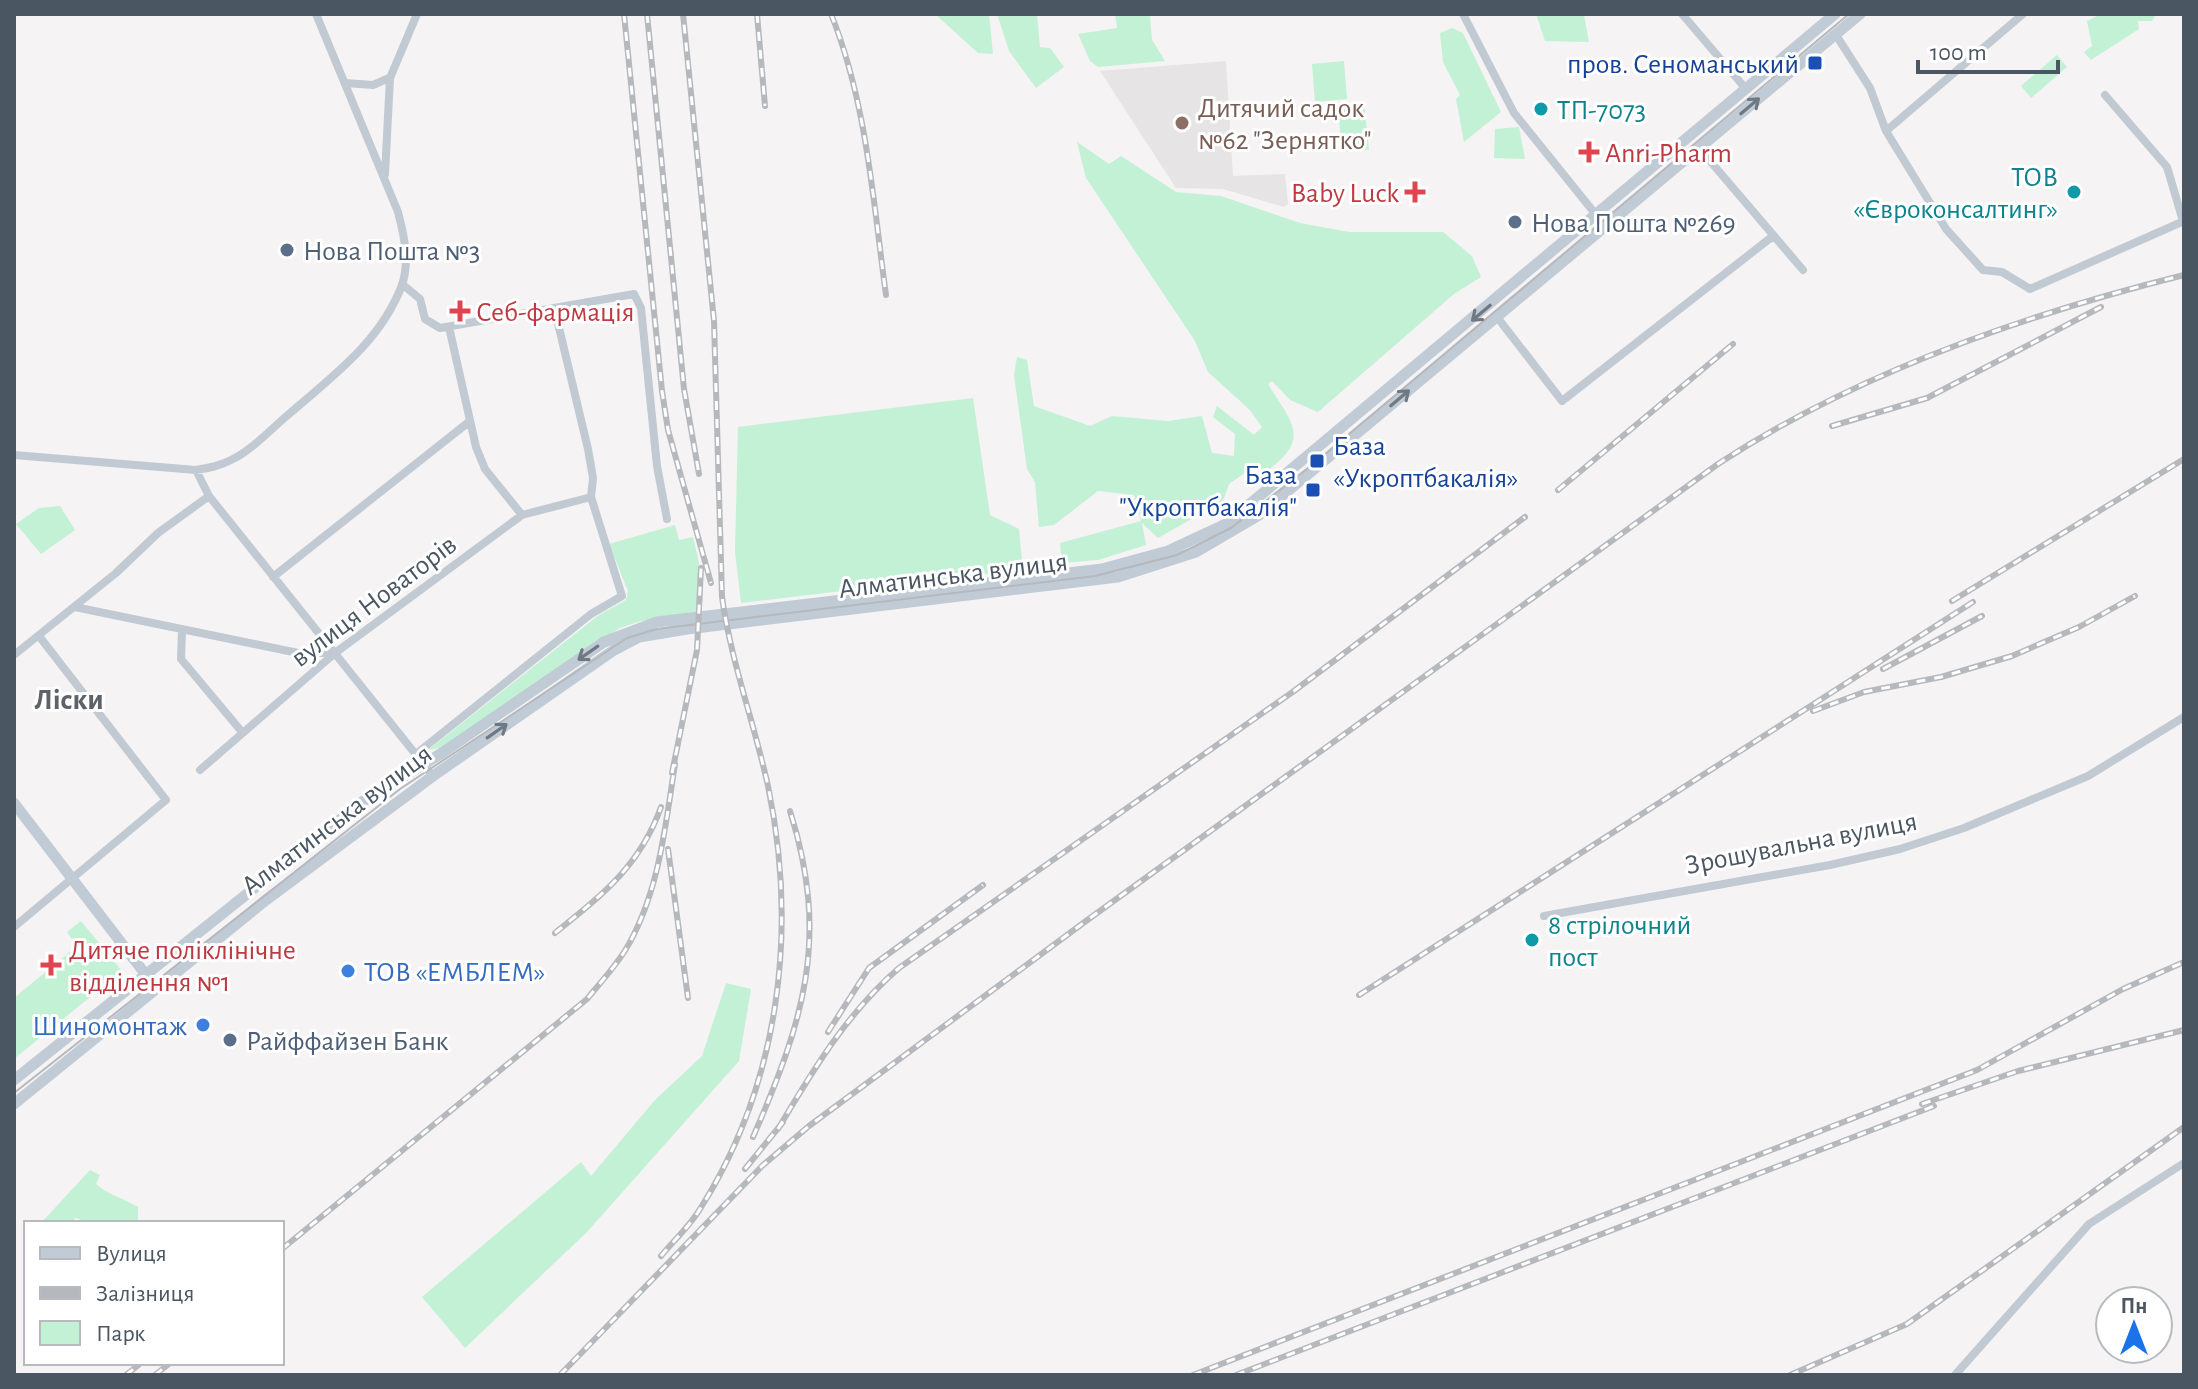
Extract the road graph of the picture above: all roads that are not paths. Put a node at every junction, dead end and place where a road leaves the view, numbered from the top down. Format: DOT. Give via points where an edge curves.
graph roads {
  1 [pos="316,14"];
  2 [pos="417,14"];
  3 [pos="1463,14"];
  4 [pos="1682,14"];
  5 [pos="1835,14"];
  6 [pos="1860,14"];
  7 [pos="2023,14"];
  8 [pos="1836,35"];
  9 [pos="390,78"];
  10 [pos="345,83"];
  11 [pos="1746,89"];
  12 [pos="2105,95"];
  13 [pos="1886,131"];
  14 [pos="1699,148"];
  15 [pos="384,179"];
  16 [pos="1597,216"];
  17 [pos="2184,221"];
  18 [pos="1773,236"];
  19 [pos="1803,270"];
  20 [pos="402,284"];
  21 [pos="555,311"];
  22 [pos="1497,317"];
  23 [pos="449,327"];
  24 [pos="470,421"];
  25 [pos="14,455"];
  26 [pos="196,470"];
  27 [pos="209,496"];
  28 [pos="591,497"];
  29 [pos="522,515"];
  30 [pos="667,519"];
  31 [pos="273,577"];
  32 [pos="75,607"];
  33 [pos="784,612"];
  34 [pos="687,624"];
  35 [pos="182,630"];
  36 [pos="39,636"];
  37 [pos="335,653"];
  38 [pos="14,655"];
  39 [pos="2184,717"];
  40 [pos="242,732"];
  41 [pos="419,759"];
  42 [pos="200,770"];
  43 [pos="433,776"];
  44 [pos="14,803"];
  45 [pos="72,881"];
  46 [pos="1544,916"];
  47 [pos="14,927"];
  48 [pos="145,974"];
  49 [pos="156,988"];
  50 [pos="14,1080"];
  51 [pos="14,1104"];
  52 [pos="2184,1163"];
  53 [pos="1955,1375"];
  1 -- 10 [label="street"];
  2 -- 9 [label="street"];
  3 -- 16 [label="street" via="1514,113"];
  4 -- 11 [label="street"];
  5 -- 11 [label="street, Алматинська вулиця"];
  6 -- 8 [label="street, Алматинська вулиця"];
  7 -- 13 [label="street"];
  8 -- 13 [label="street" via="1870,88"];
  14 -- 8 [label="street, Алматинська вулиця, one-way"];
  9 -- 10 [label="street" via="373,85"];
  9 -- 15 [label="street"];
  10 -- 15 [label="street"];
  11 -- 16 [label="street, Алматинська вулиця"];
  12 -- 17 [label="street" via="2167,167"];
  13 -- 17 [label="street" via="1946,229 1983,270 2002,272 2025,288 2034,289"];
  14 -- 18 [label="street"];
  14 -- 22 [label="street, Алматинська вулиця"];
  15 -- 20 [label="street" via="404,238"];
  16 -- 33 [label="street, Алматинська вулиця, one-way" via="1233,520 1199,538 1136,561 1080,572"];
  18 -- 19 [label="street"];
  18 -- 22 [label="street" via="1562,401"];
  20 -- 23 [label="street" via="420,299 432,326"];
  20 -- 26 [label="street" via="374,335 355,357 234,459"];
  21 -- 23 [label="street"];
  21 -- 28 [label="street" via="588,449"];
  21 -- 30 [label="street" via="628,293 639,299"];
  33 -- 22 [label="street, Алматинська вулиця, one-way" via="1080,584 1196,552 1259,515"];
  23 -- 24 [label="street"];
  24 -- 29 [label="street" via="485,469"];
  24 -- 31 [label="street"];
  25 -- 26 [label="street"];
  26 -- 27 [label="street"];
  27 -- 31 [label="street"];
  27 -- 32 [label="street" via="158,533"];
  28 -- 29 [label="street, вулиця Новаторів"];
  28 -- 41 [label="street, Алматинська вулиця" via="622,596 591,614"];
  29 -- 37 [label="street, вулиця Новаторів"];
  31 -- 37 [label="street"];
  32 -- 35 [label="street"];
  32 -- 36 [label="street"];
  33 -- 34 [label="street, Алматинська вулиця"];
  34 -- 41 [label="street, Алматинська вулиця, one-way" via="657,622 618,634"];
  43 -- 34 [label="street, Алматинська вулиця, one-way" via="614,650"];
  35 -- 37 [label="street" via="298,653"];
  35 -- 40 [label="street" via="181,659"];
  36 -- 38 [label="street"];
  36 -- 45 [label="street" via="166,800"];
  37 -- 40 [label="street, вулиця Новаторів"];
  37 -- 41 [label="street"];
  39 -- 46 [label="street, Зрошувальна вулиця" via="2088,776 1900,849"];
  40 -- 42 [label="street, вулиця Новаторів"];
  41 -- 43 [label="street"];
  41 -- 48 [label="street, Алматинська вулиця"];
  43 -- 49 [label="street, Алматинська вулиця"];
  44 -- 45 [label="street"];
  45 -- 47 [label="street"];
  45 -- 48 [label="street"];
  48 -- 49 [label="street"];
  48 -- 50 [label="street, Алматинська вулиця"];
  49 -- 51 [label="street, Алматинська вулиця"];
  52 -- 53 [label="street" via="2089,1224"];
}
